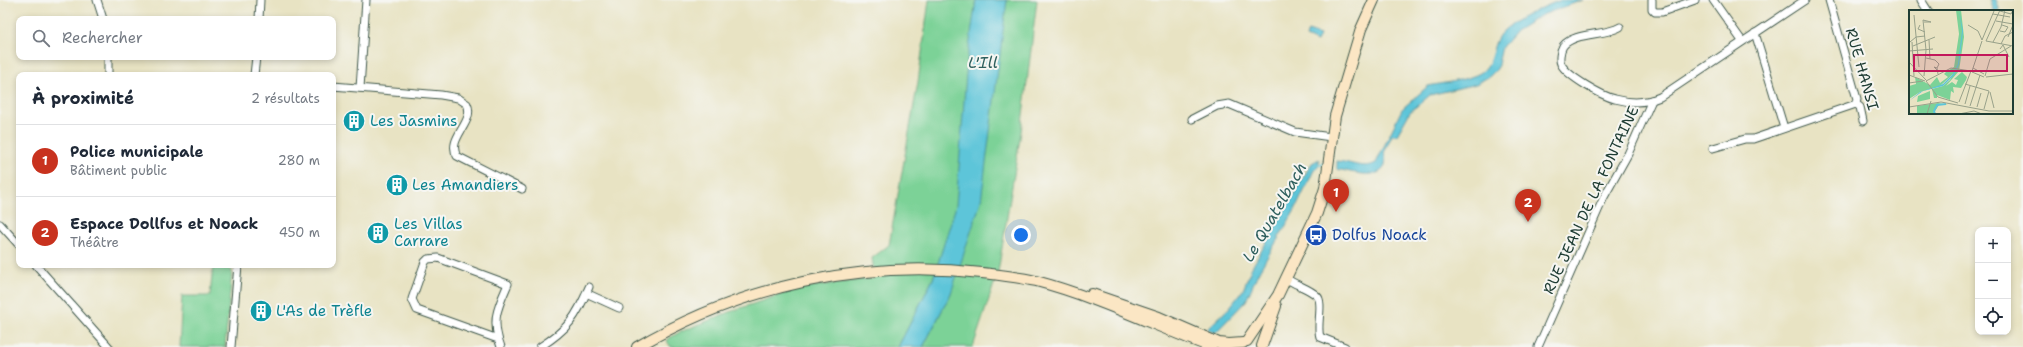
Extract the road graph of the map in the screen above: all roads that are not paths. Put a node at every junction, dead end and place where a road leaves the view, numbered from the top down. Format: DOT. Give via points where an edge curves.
graph roads {
  1 [pos="97,0"];
  2 [pos="260,0"];
  3 [pos="366,0"];
  4 [pos="1374,0"];
  5 [pos="1652,0"];
  6 [pos="1695,0"];
  7 [pos="1713,0"];
  8 [pos="1805,0"];
  9 [pos="1829,0"];
  10 [pos="1921,0"];
  11 [pos="1927,10"];
  12 [pos="102,16"];
  13 [pos="259,16"];
  14 [pos="1620,27"];
  15 [pos="1755,33"];
  16 [pos="1742,42"];
  17 [pos="108,60"];
  18 [pos="256,60"];
  19 [pos="108,72"];
  20 [pos="254,72"];
  21 [pos="336,86"];
  22 [pos="360,88"];
  23 [pos="1652,100"];
  24 [pos="1856,104"];
  25 [pos="1192,120"];
  26 [pos="1863,121"];
  27 [pos="1784,128"];
  28 [pos="1331,137"];
  29 [pos="1713,148"];
  30 [pos="522,189"];
  31 [pos="0,224"];
  32 [pos="16,243"];
  33 [pos="39,268"];
  34 [pos="238,268"];
  35 [pos="1287,280"];
  36 [pos="1278,295"];
  37 [pos="619,308"];
  38 [pos="495,326"];
  39 [pos="487,335"];
  40 [pos="498,339"];
  41 [pos="1211,344"];
  42 [pos="1243,344"];
  43 [pos="1262,346"];
  44 [pos="109,347"];
  45 [pos="231,347"];
  46 [pos="501,347"];
  47 [pos="540,347"];
  48 [pos="637,347"];
  49 [pos="1345,347"];
  50 [pos="1538,347"];
  1 -- 12 [label="street"];
  2 -- 13 [label="street"];
  3 -- 22 [label="street"];
  4 -- 28 [label="main road" via="1361,29 1341,93"];
  5 -- 6 [label="street" via="1652,9 1655,12 1662,12"];
  7 -- 16 [label="street"];
  8 -- 15 [label="street, RUE JEAN DE LA FONTAINE"];
  9 -- 24 [label="street, RUE HANSI" via="1857,99"];
  10 -- 11 [label="street"];
  14 -- 23 [label="street" via="1612,32 1572,40 1563,46 1560,63 1601,94 1628,102"];
  15 -- 16 [label="street, RUE JEAN DE LA FONTAINE"];
  15 -- 27 [label="street"];
  16 -- 23 [label="street, RUE JEAN DE LA FONTAINE"];
  17 -- 19 [label="street"];
  18 -- 20 [label="street"];
  21 -- 22 [label="street"];
  22 -- 30 [label="street" via="458,98 467,104 469,114 455,144 454,151 457,156"];
  23 -- 50 [label="street, RUE JEAN DE LA FONTAINE" via="1628,154 1604,198"];
  24 -- 26 [label="street, RUE HANSI" via="1860,107"];
  24 -- 27 [label="street"];
  25 -- 28 [label="street" via="1217,106 1228,104 1295,132"];
  27 -- 29 [label="street" via="1753,139"];
  28 -- 35 [label="main road" via="1325,188"];
  31 -- 32 [label="street"];
  33 -- 44 [label="street"];
  34 -- 45 [label="street"];
  35 -- 36 [label="main road"];
  35 -- 49 [label="street" via="1317,296 1320,302 1320,336"];
  36 -- 42 [label="main road"];
  36 -- 43 [label="main road"];
  37 -- 47 [label="street" via="587,290 572,321 560,334"];
  38 -- 39 [label="street"];
  38 -- 39 [label="street" via="497,310 508,284 438,258 425,262 412,299 417,310"];
  38 -- 40 [label="street"];
  39 -- 40 [label="street"];
  40 -- 46 [label="street"];
  41 -- 42 [label="main road"];
  41 -- 48 [label="main road" via="1065,289 994,274 935,269 850,273 792,284 731,301 664,331"];
  42 -- 43 [label="main road" via="1255,341"];
}
